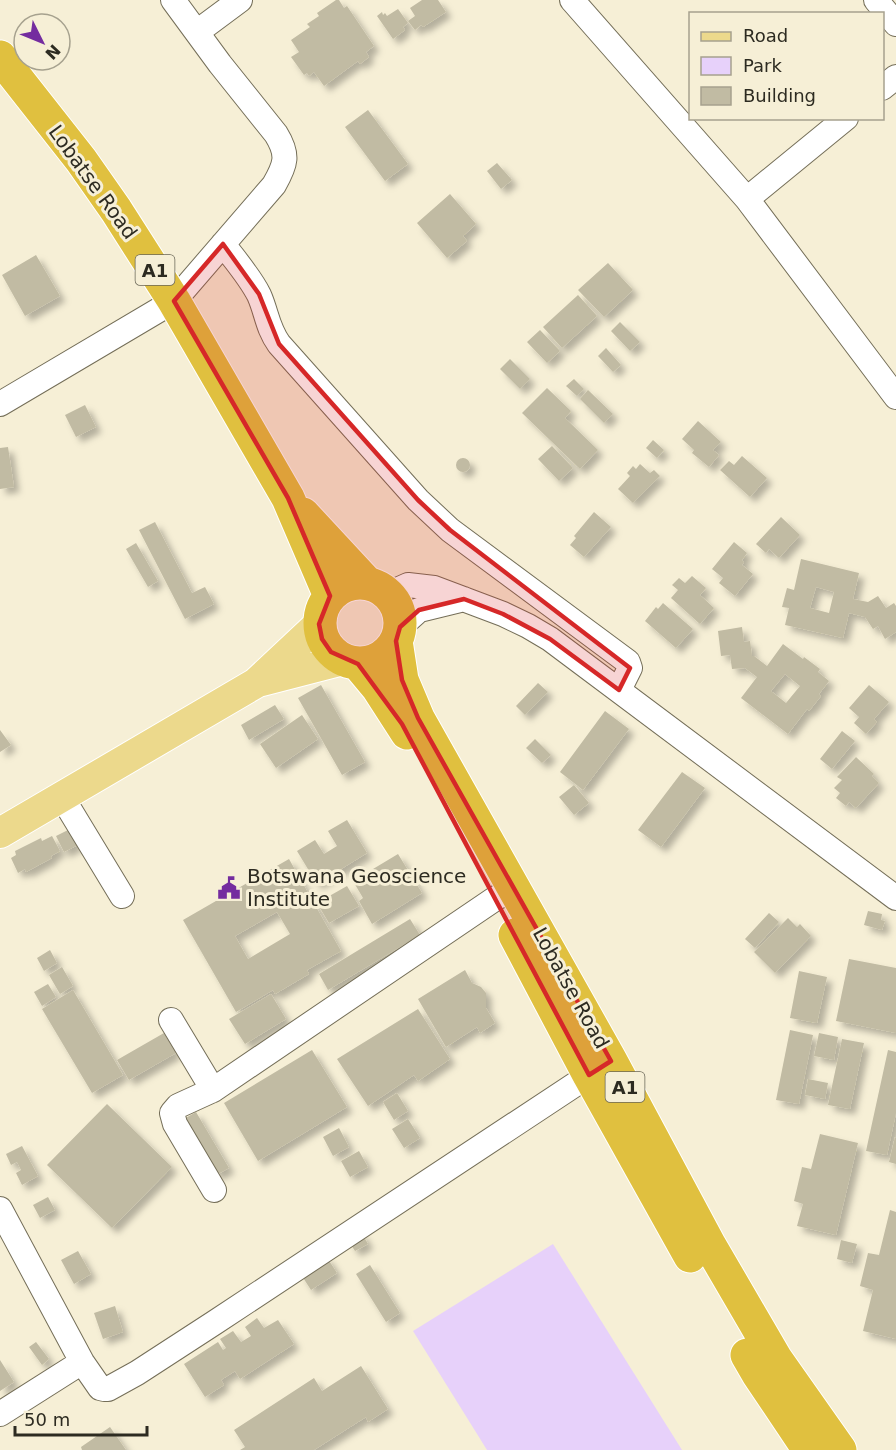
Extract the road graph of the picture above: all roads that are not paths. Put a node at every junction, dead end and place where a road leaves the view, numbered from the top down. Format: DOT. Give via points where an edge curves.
graph roads {
  1 [pos="173,0"];
  2 [pos="240,0"];
  3 [pos="572,0"];
  4 [pos="876,0"];
  5 [pos="896,24"];
  6 [pos="197,32"];
  7 [pos="0,57"];
  8 [pos="896,77"];
  9 [pos="884,86"];
  10 [pos="844,120"];
  11 [pos="747,199"];
  12 [pos="223,244"];
  13 [pos="174,301"];
  14 [pos="896,397"];
  15 [pos="0,404"];
  16 [pos="288,498"];
  17 [pos="377,589"];
  18 [pos="464,599"];
  19 [pos="324,610"];
  20 [pos="398,634"];
  21 [pos="350,662"];
  22 [pos="256,683"];
  23 [pos="618,690"];
  24 [pos="62,797"];
  25 [pos="0,833"];
  26 [pos="506,893"];
  27 [pos="122,896"];
  28 [pos="896,898"];
  29 [pos="171,1020"];
  30 [pos="600,1068"];
  31 [pos="213,1090"];
  32 [pos="214,1190"];
  33 [pos="0,1209"];
  34 [pos="82,1362"];
  35 [pos="0,1414"];
  36 [pos="831,1450"];
  1 -- 6 [label="street"];
  2 -- 6 [label="street"];
  3 -- 11 [label="street"];
  4 -- 5 [label="street"];
  6 -- 12 [label="street" via="276,134 285,153 282,172 274,185"];
  7 -- 13 [label="highway, Lobatse Road / A1" via="93,177"];
  8 -- 9 [label="street"];
  10 -- 11 [label="street"];
  11 -- 14 [label="street"];
  12 -- 13 [label="street"];
  12 -- 23 [label="street" via="259,294 271,333 279,344 433,515 628,662 630,668"];
  13 -- 15 [label="street"];
  13 -- 16 [label="highway, Lobatse Road / A1"];
  16 -- 17 [label="highway, Lobatse Road / A1"];
  16 -- 19 [label="highway, Lobatse Road / A1"];
  17 -- 18 [label="street" via="422,586"];
  17 -- 19 [label="highway" via="347,585 340,588"];
  17 -- 20 [label="highway, Lobatse Road / A1" via="394,601 398,609"];
  18 -- 20 [label="street" via="419,610"];
  18 -- 23 [label="street" via="528,626"];
  19 -- 21 [label="highway, Lobatse Road / A1" via="322,639 331,652"];
  19 -- 22 [label="main road"];
  20 -- 21 [label="highway" via="387,654 374,662"];
  20 -- 26 [label="highway, Lobatse Road / A1" via="402,680"];
  21 -- 22 [label="main road"];
  21 -- 26 [label="highway, Lobatse Road / A1" via="378,688"];
  22 -- 24 [label="main road"];
  23 -- 28 [label="street"];
  24 -- 25 [label="main road"];
  24 -- 27 [label="street"];
  26 -- 30 [label="highway, Lobatse Road / A1"];
  26 -- 31 [label="street"];
  29 -- 31 [label="street"];
  30 -- 34 [label="street" via="114,1386 100,1388"];
  30 -- 36 [label="highway, Lobatse Road / A1"];
  31 -- 32 [label="street" via="178,1106 172,1116"];
  33 -- 34 [label="street"];
  34 -- 35 [label="street"];
}
